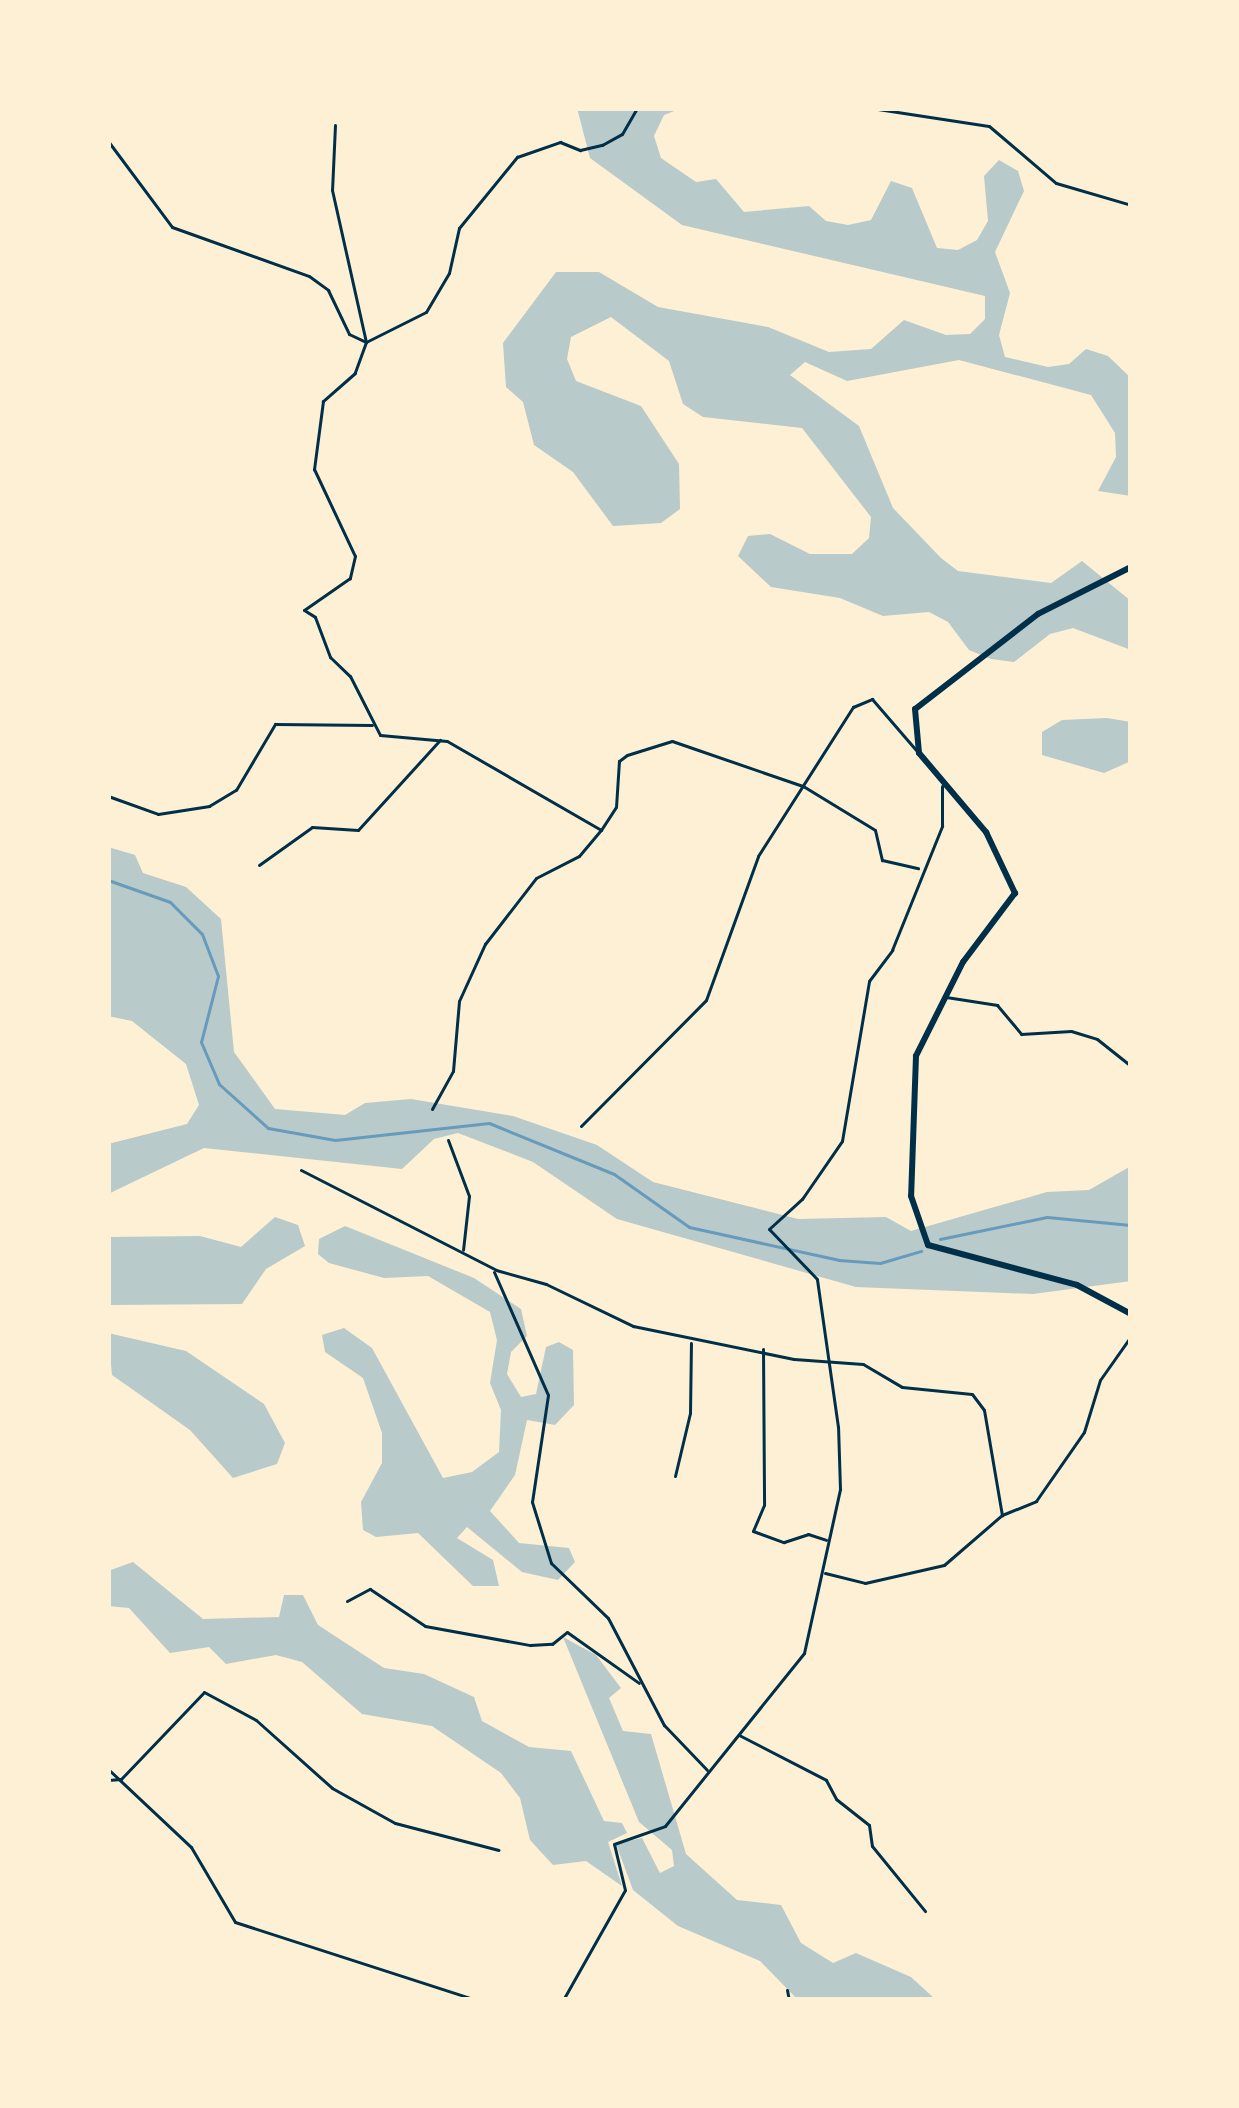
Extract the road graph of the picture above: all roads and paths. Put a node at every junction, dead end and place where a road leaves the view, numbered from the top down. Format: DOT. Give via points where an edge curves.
graph roads {
  1 [pos="637,108"];
  2 [pos="871,108"];
  3 [pos="335,125"];
  4 [pos="108,141"];
  5 [pos="1131,205"];
  6 [pos="366,342"];
  7 [pos="1131,567"];
  8 [pos="374,724"];
  9 [pos="441,739"];
  10 [pos="919,753"];
  11 [pos="942,784"];
  12 [pos="803,786"];
  13 [pos="108,796"];
  14 [pos="602,830"];
  15 [pos="260,865"];
  16 [pos="920,868"];
  17 [pos="945,997"];
  18 [pos="1131,1066"];
  19 [pos="432,1109"];
  20 [pos="581,1126"];
  21 [pos="448,1140"];
  22 [pos="301,1170"];
  23 [pos="463,1252"];
  24 [pos="492,1268"];
  25 [pos="1131,1314"];
  26 [pos="1131,1336"];
  27 [pos="691,1341"];
  28 [pos="763,1347"];
  29 [pos="827,1360"];
  30 [pos="675,1476"];
  31 [pos="1002,1515"];
  32 [pos="829,1541"];
  33 [pos="825,1573"];
  34 [pos="347,1601"];
  35 [pos="1131,1665"];
  36 [pos="640,1684"];
  37 [pos="1131,1689"];
  38 [pos="738,1734"];
  39 [pos="108,1769"];
  40 [pos="708,1771"];
  41 [pos="121,1779"];
  42 [pos="108,1780"];
  43 [pos="499,1850"];
  44 [pos="925,1911"];
  45 [pos="788,1990"];
  46 [pos="477,2000"];
  47 [pos="563,2000"];
  48 [pos="789,2000"];
  1 -- 6 [label="street" via="622,134 602,145 580,150 560,142 517,157 459,229 449,273 426,312"];
  2 -- 5 [label="street" via="968,118 1007,137 1056,183"];
  3 -- 6 [label="street" via="332,190"];
  4 -- 6 [label="street" via="172,227 309,276 328,290 349,334"];
  6 -- 8 [label="street" via="355,373 323,401 314,447 314,469 355,556 350,578 304,610"];
  7 -- 10 [label="main road" via="1038,614 919,701"];
  8 -- 9 [label="street" via="384,736"];
  8 -- 13 [label="street" via="275,724 236,790 209,806 158,814"];
  9 -- 14 [label="street"];
  9 -- 15 [label="street" via="358,830 312,827"];
  10 -- 11 [label="main road"];
  10 -- 12 [label="street" via="872,699 861,699"];
  11 -- 16 [label="street" via="944,820"];
  11 -- 17 [label="main road" via="986,832 1016,893"];
  12 -- 14 [label="street" via="679,742 658,743 620,761 616,807"];
  12 -- 16 [label="street" via="875,830 882,860"];
  12 -- 20 [label="street" via="740,895 706,1000"];
  14 -- 19 [label="street" via="579,856 536,878 485,944 459,1001 453,1071"];
  16 -- 29 [label="street" via="892,950 868,981 842,1141 802,1199 769,1229 814,1272"];
  17 -- 18 [label="street" via="998,1005 1021,1034 1071,1031 1097,1039"];
  17 -- 25 [label="main road" via="915,1062 911,1202 928,1245 1076,1285"];
  21 -- 23 [label="street" via="469,1196"];
  22 -- 23 [label="street"];
  23 -- 24 [label="street"];
  24 -- 27 [label="street"];
  24 -- 36 [label="street" via="548,1395 532,1502 550,1558 608,1618"];
  26 -- 31 [label="street" via="1100,1380 1084,1432 1036,1501"];
  27 -- 28 [label="street"];
  27 -- 30 [label="street" via="688,1432"];
  28 -- 29 [label="street"];
  28 -- 32 [label="street" via="764,1505 753,1531 771,1541 808,1534"];
  29 -- 31 [label="street" via="871,1366 909,1388 979,1399"];
  29 -- 32 [label="street" via="841,1464"];
  31 -- 33 [label="street" via="944,1565 865,1583"];
  32 -- 33 [label="street"];
  33 -- 38 [label="street" via="803,1657"];
  34 -- 36 [label="street" via="370,1589 425,1626 530,1645 567,1633"];
  35 -- 37 [label="main road"];
  36 -- 40 [label="street" via="664,1725"];
  38 -- 40 [label="street"];
  38 -- 44 [label="street" via="826,1780 869,1825 872,1846"];
  39 -- 41 [label="street"];
  40 -- 47 [label="street" via="664,1826 614,1844 626,1890"];
  41 -- 42 [label="street"];
  41 -- 43 [label="street" via="204,1692 256,1720 332,1788 394,1822"];
  41 -- 46 [label="street" via="191,1847 235,1922"];
  45 -- 48 [label="street"];
}
